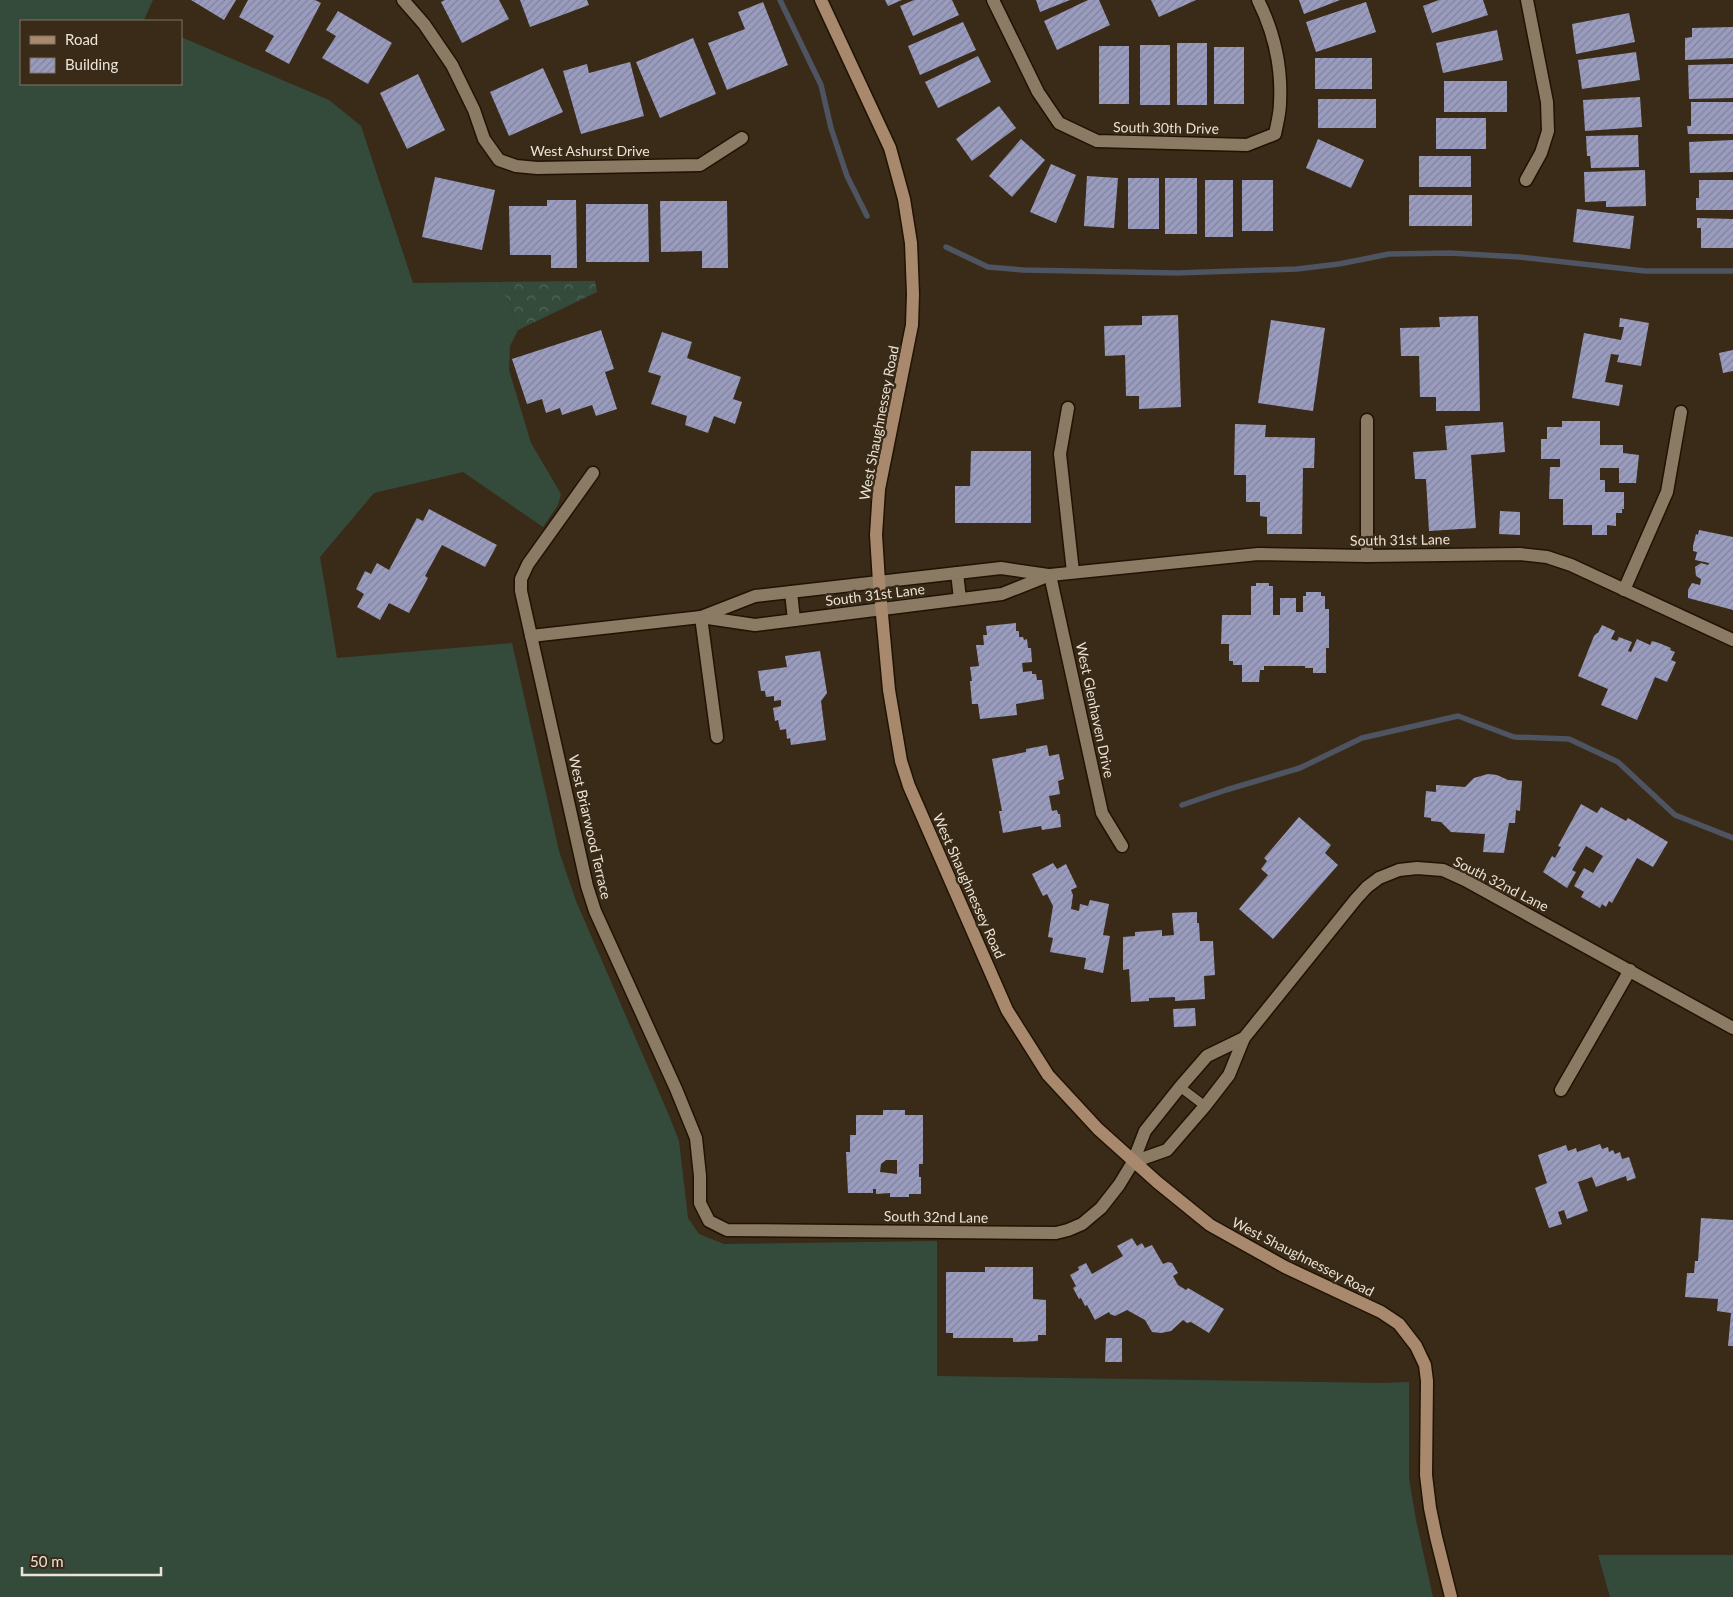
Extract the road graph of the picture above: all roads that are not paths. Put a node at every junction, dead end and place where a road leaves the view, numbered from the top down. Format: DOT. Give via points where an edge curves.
graph roads {
  1 [pos="403,0"];
  2 [pos="821,0"];
  3 [pos="993,0"];
  4 [pos="1258,0"];
  5 [pos="1526,0"];
  6 [pos="742,138"];
  7 [pos="1526,180"];
  8 [pos="1068,408"];
  9 [pos="1682,412"];
  10 [pos="1367,420"];
  11 [pos="594,473"];
  12 [pos="1368,556"];
  13 [pos="1073,572"];
  14 [pos="957,573"];
  15 [pos="1050,575"];
  16 [pos="879,582"];
  17 [pos="1624,590"];
  18 [pos="791,592"];
  19 [pos="960,599"];
  20 [pos="881,609"];
  21 [pos="701,617"];
  22 [pos="794,620"];
  23 [pos="531,636"];
  24 [pos="1733,640"];
  25 [pos="717,737"];
  26 [pos="1122,846"];
  27 [pos="1630,970"];
  28 [pos="1733,1028"];
  29 [pos="1244,1038"];
  30 [pos="1180,1087"];
  31 [pos="1561,1090"];
  32 [pos="1205,1106"];
  33 [pos="1134,1162"];
  34 [pos="709,1221"];
  35 [pos="1451,1597"];
  1 -- 6 [label="street, West Ashurst Drive" via="452,65 484,139 499,160 537,168 700,165"];
  2 -- 16 [label="street, West Shaughnessey Road" via="890,148 904,198 910,242 912,325 879,489 876,535"];
  3 -- 4 [label="street, South 30th Drive" via="1038,92 1059,122 1097,141 1247,145 1275,134 1280,103 1277,50"];
  5 -- 7 [label="street" via="1546,102 1548,130 1541,154"];
  8 -- 13 [label="street" via="1060,454"];
  9 -- 17 [label="street" via="1667,492"];
  10 -- 12 [label="street"];
  11 -- 23 [label="street, West Briarwood Terrace" via="528,564 521,579"];
  12 -- 13 [label="street, South 31st Lane" via="1258,554"];
  12 -- 17 [label="street, South 31st Lane" via="1520,554 1547,557"];
  13 -- 15 [label="street, South 31st Lane"];
  14 -- 15 [label="street, South 31st Lane" via="1001,568"];
  14 -- 16 [label="street, South 31st Lane"];
  14 -- 19 [label="street"];
  15 -- 19 [label="street, South 31st Lane" via="1002,594"];
  15 -- 26 [label="street, West Glenhaven Drive" via="1102,813"];
  16 -- 18 [label="street, South 31st Lane"];
  16 -- 20 [label="street, West Shaughnessey Road"];
  17 -- 24 [label="street, South 31st Lane"];
  18 -- 21 [label="street, South 31st Lane" via="755,596"];
  18 -- 22 [label="street"];
  19 -- 20 [label="street, South 31st Lane"];
  20 -- 22 [label="street, South 31st Lane"];
  20 -- 33 [label="street, West Shaughnessey Road" via="901,761 1007,1010 1048,1075 1098,1130"];
  21 -- 22 [label="street, South 31st Lane" via="755,626"];
  21 -- 23 [label="street, South 31st Lane"];
  21 -- 25 [label="street"];
  23 -- 34 [label="street, West Briarwood Terrace" via="587,886 595,911 696,1138 700,1203"];
  27 -- 28 [label="street, South 32nd Lane"];
  27 -- 29 [label="street, South 32nd Lane" via="1443,870 1399,870 1376,880 1356,899"];
  27 -- 31 [label="street"];
  29 -- 30 [label="street, South 32nd Lane" via="1207,1056"];
  29 -- 32 [label="street, South 32nd Lane" via="1229,1075"];
  30 -- 32 [label="lane"];
  30 -- 33 [label="street, South 32nd Lane" via="1145,1131"];
  32 -- 33 [label="street, South 32nd Lane" via="1167,1150"];
  33 -- 34 [label="street, South 32nd Lane" via="1101,1208 1082,1224 1056,1233 727,1230"];
  33 -- 35 [label="street, West Shaughnessey Road" via="1210,1225 1285,1268 1381,1312 1399,1324 1416,1346 1425,1365 1427,1381 1426,1475 1430,1508"];
}
